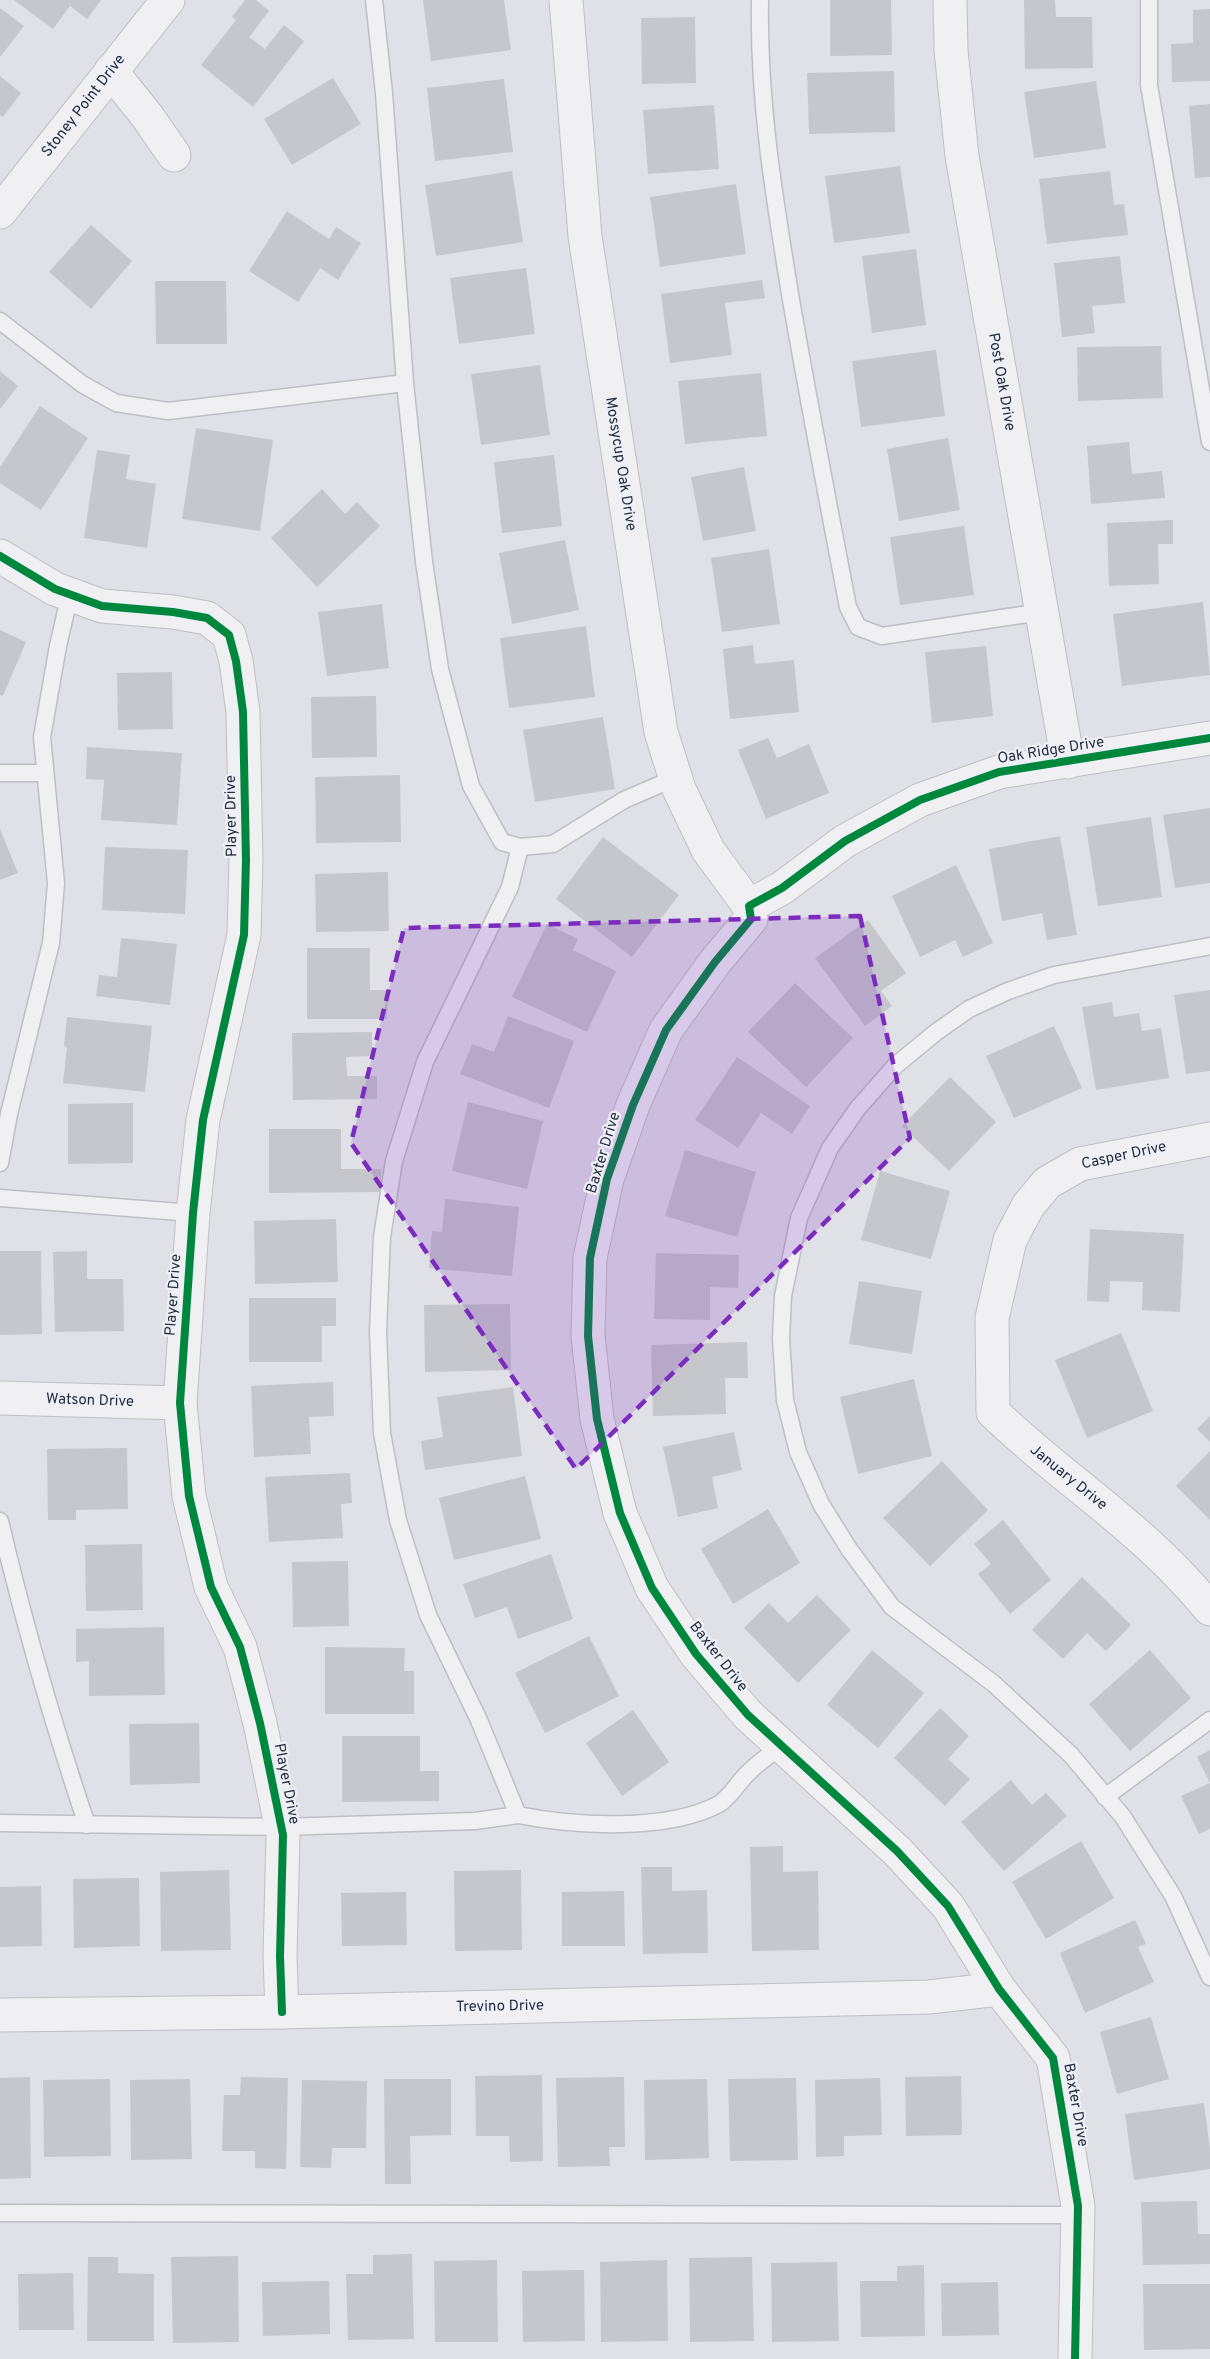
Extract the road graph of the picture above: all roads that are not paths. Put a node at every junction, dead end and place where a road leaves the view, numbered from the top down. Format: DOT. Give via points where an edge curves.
graph roads {
  1 [pos="168,0"];
  2 [pos="374,0"];
  3 [pos="566,0"];
  4 [pos="760,0"];
  5 [pos="950,0"];
  6 [pos="1149,0"];
  7 [pos="111,71"];
  8 [pos="174,155"];
  9 [pos="0,212"];
  10 [pos="0,321"];
  11 [pos="405,383"];
  12 [pos="1210,442"];
  13 [pos="0,556"];
  14 [pos="70,594"];
  15 [pos="1041,612"];
  16 [pos="1210,738"];
  17 [pos="1068,762"];
  18 [pos="0,773"];
  19 [pos="45,773"];
  20 [pos="675,778"];
  21 [pos="520,847"];
  22 [pos="749,906"];
  23 [pos="1210,946"];
  24 [pos="1210,1139"];
  25 [pos="0,1163"];
  26 [pos="0,1198"];
  27 [pos="193,1213"];
  28 [pos="992,1318"];
  29 [pos="0,1398"];
  30 [pos="180,1403"];
  31 [pos="0,1521"];
  32 [pos="1210,1609"];
  33 [pos="1210,1720"];
  34 [pos="783,1744"];
  35 [pos="1106,1797"];
  36 [pos="518,1815"];
  37 [pos="0,1823"];
  38 [pos="87,1825"];
  39 [pos="281,1827"];
  40 [pos="1210,1977"];
  41 [pos="999,1989"];
  42 [pos="282,2012"];
  43 [pos="0,2015"];
  44 [pos="0,2213"];
  45 [pos="1078,2215"];
  46 [pos="1075,2359"];
  1 -- 7 [label="street, Stoney Point Drive"];
  2 -- 11 [label="lane"];
  3 -- 20 [label="street, Mossycup Oak Drive" via="585,236 661,732"];
  4 -- 15 [label="lane" via="763,116 776,209 848,607 858,627 882,636"];
  5 -- 15 [label="street, Post Oak Drive" via="962,156"];
  6 -- 12 [label="lane" via="1149,85"];
  7 -- 8 [label="street"];
  7 -- 9 [label="street, Stoney Point Drive"];
  10 -- 11 [label="lane" via="82,384 116,403 179,410"];
  11 -- 21 [label="lane" via="440,669 471,786 502,842"];
  13 -- 14 [label="street, Player Drive"];
  14 -- 19 [label="lane" via="42,737"];
  14 -- 27 [label="street, Player Drive" via="102,606 207,618 229,635 236,661 243,712 244,935 203,1120"];
  15 -- 17 [label="street, Post Oak Drive"];
  16 -- 17 [label="street, Oak Ridge Drive"];
  17 -- 22 [label="street, Oak Ridge Drive" via="999,772 920,800 845,841 782,888"];
  18 -- 19 [label="lane"];
  19 -- 25 [label="lane" via="56,883 51,943"];
  20 -- 21 [label="lane" via="624,800 553,844"];
  20 -- 22 [label="street, Mossycup Oak Drive" via="708,850"];
  21 -- 36 [label="lane" via="510,887 425,1062 394,1161 382,1237 378,1332 382,1433 398,1520 428,1615 478,1718"];
  22 -- 34 [label="street, Baxter Drive" via="751,920 666,1030 633,1105 607,1179 590,1258 588,1336 597,1419 620,1513 652,1588 696,1654 748,1714"];
  23 -- 35 [label="lane" via="1054,975 969,1009 927,1040 888,1074 830,1148 799,1218 783,1296 784,1400 798,1452 821,1504 849,1549 892,1606 994,1684 1071,1755"];
  24 -- 28 [label="street, Casper Drive" via="1080,1164 1047,1183 1028,1206 1010,1240"];
  26 -- 27 [label="lane"];
  27 -- 30 [label="street, Player Drive"];
  28 -- 32 [label="street, January Drive" via="993,1412 1127,1526"];
  29 -- 30 [label="street, Watson Drive"];
  30 -- 39 [label="street, Player Drive" via="189,1496 211,1587 240,1647"];
  31 -- 38 [label="lane" via="22,1616"];
  33 -- 35 [label="lane"];
  34 -- 36 [label="lane" via="749,1772 720,1804 679,1819 636,1824 565,1822"];
  34 -- 41 [label="street, Baxter Drive" via="897,1851 948,1906"];
  35 -- 40 [label="lane" via="1173,1896"];
  36 -- 39 [label="lane" via="475,1821"];
  37 -- 38 [label="lane"];
  38 -- 39 [label="lane"];
  39 -- 42 [label="street, Player Drive"];
  41 -- 42 [label="street, Trevino Drive" via="929,1996"];
  41 -- 45 [label="street, Baxter Drive" via="1053,2058"];
  42 -- 43 [label="street, Trevino Drive"];
  44 -- 45 [label="lane"];
  45 -- 46 [label="street, Baxter Drive"];
}
